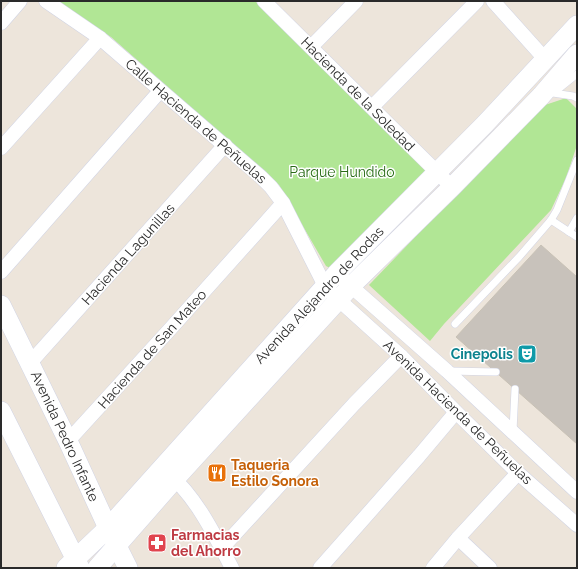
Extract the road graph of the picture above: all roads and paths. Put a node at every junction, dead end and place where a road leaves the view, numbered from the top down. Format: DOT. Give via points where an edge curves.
graph roads {
  1 [pos="20,1"];
  2 [pos="46,1"];
  3 [pos="264,1"];
  4 [pos="356,1"];
  5 [pos="477,1"];
  6 [pos="494,1"];
  7 [pos="1,23"];
  8 [pos="577,25"];
  9 [pos="100,38"];
  10 [pos="311,47"];
  11 [pos="577,54"];
  12 [pos="545,59"];
  13 [pos="577,74"];
  14 [pos="160,91"];
  15 [pos="547,94"];
  16 [pos="577,98"];
  17 [pos="372,107"];
  18 [pos="225,145"];
  19 [pos="1,148"];
  20 [pos="577,160"];
  21 [pos="436,172"];
  22 [pos="452,187"];
  23 [pos="283,202"];
  24 [pos="577,218"];
  25 [pos="551,220"];
  26 [pos="569,232"];
  27 [pos="577,237"];
  28 [pos="1,272"];
  29 [pos="330,280"];
  30 [pos="351,286"];
  31 [pos="339,300"];
  32 [pos="1,305"];
  33 [pos="455,324"];
  34 [pos="401,356"];
  35 [pos="30,363"];
  36 [pos="447,371"];
  37 [pos="496,372"];
  38 [pos="515,389"];
  39 [pos="1,411"];
  40 [pos="456,412"];
  41 [pos="512,431"];
  42 [pos="68,441"];
  43 [pos="168,473"];
  44 [pos="518,473"];
  45 [pos="577,492"];
  46 [pos="575,522"];
  47 [pos="108,528"];
  48 [pos="458,538"];
  49 [pos="117,546"];
  50 [pos="222,548"];
  51 [pos="73,565"];
  52 [pos="97,568"];
  53 [pos="128,568"];
  54 [pos="232,568"];
  55 [pos="320,568"];
  56 [pos="433,568"];
  57 [pos="490,568"];
  1 -- 7 [label="street"];
  2 -- 9 [label="street, Calle Hacienda de Peñuelas"];
  3 -- 10 [label="street, Hacienda de la Soledad"];
  4 -- 10 [label="street"];
  5 -- 17 [label="street"];
  6 -- 12 [label="street"];
  8 -- 12 [label="street, Avenida Alejandro de Rodas"];
  9 -- 14 [label="street, Calle Hacienda de Peñuelas"];
  9 -- 19 [label="street"];
  10 -- 17 [label="street, Hacienda de la Soledad"];
  11 -- 15 [label="street, Avenida Alejandro de Rodas"];
  12 -- 21 [label="street, Avenida Alejandro de Rodas" via="486,124"];
  13 -- 15 [label="lane"];
  14 -- 18 [label="street, Calle Hacienda de Peñuelas"];
  14 -- 28 [label="street"];
  15 -- 16 [label="lane"];
  15 -- 22 [label="street, Avenida Alejandro de Rodas"];
  17 -- 21 [label="street, Hacienda de la Soledad"];
  18 -- 23 [label="street, Calle Hacienda de Peñuelas" via="261,177"];
  18 -- 35 [label="street, Hacienda Lagunillas"];
  20 -- 25 [label="lane"];
  21 -- 22 [label="street, Hacienda de la Soledad"];
  21 -- 29 [label="street, Avenida Alejandro de Rodas"];
  22 -- 30 [label="street, Avenida Alejandro de Rodas"];
  23 -- 29 [label="street, Calle Hacienda de Peñuelas" via="317,267"];
  23 -- 42 [label="street, Hacienda de San Mateo"];
  24 -- 26 [label="lane"];
  25 -- 26 [label="lane"];
  25 -- 33 [label="lane"];
  26 -- 27 [label="lane"];
  29 -- 30 [label="street, Calle Hacienda de Peñuelas"];
  29 -- 31 [label="street, Calle Hacienda de Peñuelas"];
  29 -- 43 [label="street, Avenida Alejandro de Rodas"];
  30 -- 31 [label="street, Avenida Alejandro de Rodas"];
  30 -- 36 [label="street, Avenida Hacienda de Peñuelas"];
  31 -- 34 [label="street, Avenida Hacienda de Peñuelas"];
  31 -- 43 [label="street, Avenida Alejandro de Rodas"];
  32 -- 35 [label="street, Avenida Pedro Infante"];
  34 -- 40 [label="street, Avenida Hacienda de Peñuelas"];
  34 -- 50 [label="street"];
  35 -- 42 [label="street, Avenida Pedro Infante"];
  36 -- 37 [label="lane"];
  36 -- 41 [label="street, Avenida Hacienda de Peñuelas"];
  38 -- 41 [label="lane"];
  39 -- 51 [label="street"];
  40 -- 44 [label="street, Avenida Hacienda de Peñuelas"];
  40 -- 55 [label="street"];
  41 -- 45 [label="street, Avenida Hacienda de Peñuelas"];
  42 -- 47 [label="street, Avenida Pedro Infante"];
  43 -- 47 [label="street, Avenida Alejandro de Rodas"];
  43 -- 49 [label="street, Avenida Alejandro de Rodas"];
  43 -- 50 [label="street" via="200,509"];
  44 -- 46 [label="street, Avenida Hacienda de Peñuelas"];
  44 -- 48 [label="street"];
  47 -- 49 [label="street, Avenida Pedro Infante"];
  47 -- 51 [label="street, Avenida Alejandro de Rodas"];
  48 -- 56 [label="street"];
  48 -- 57 [label="street"];
  49 -- 52 [label="street, Avenida Alejandro de Rodas"];
  49 -- 53 [label="street, Avenida Pedro Infante"];
  50 -- 54 [label="street"];
}
